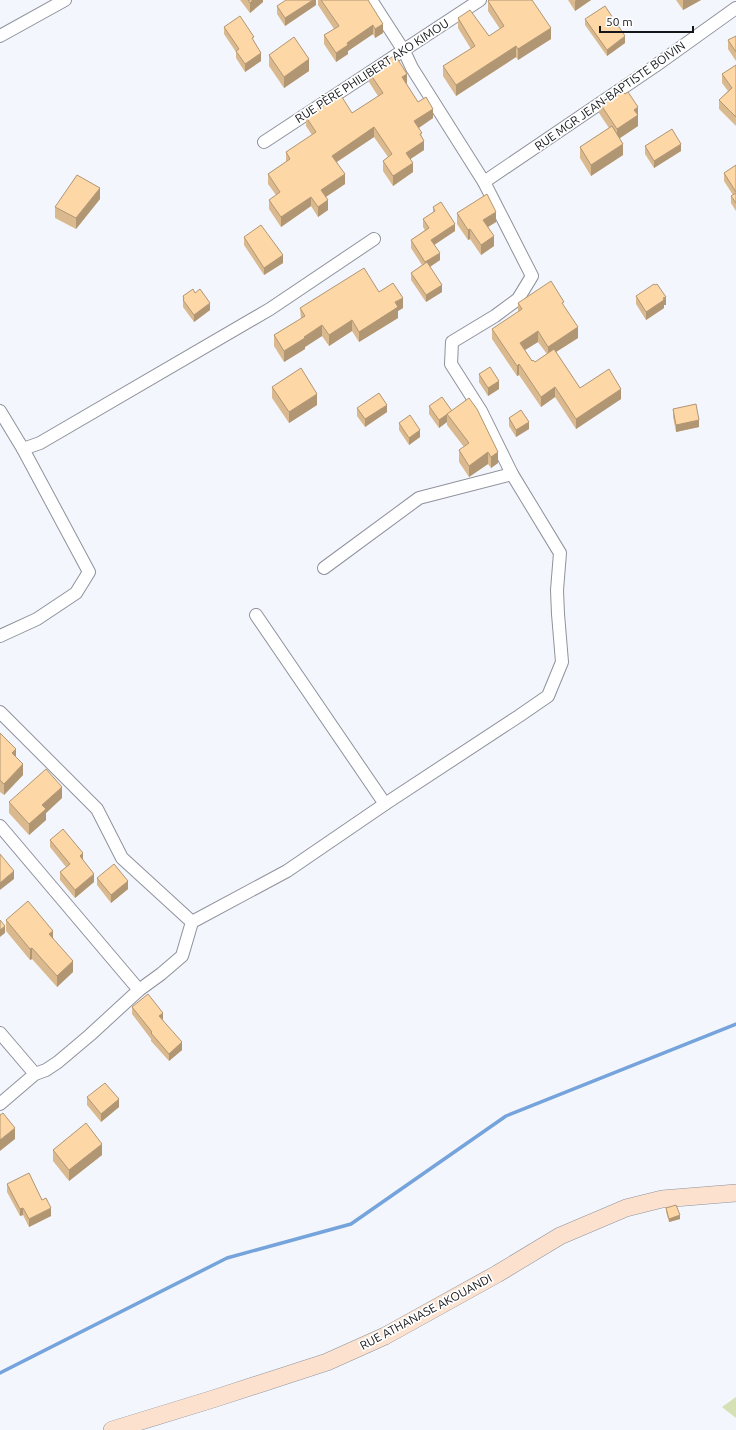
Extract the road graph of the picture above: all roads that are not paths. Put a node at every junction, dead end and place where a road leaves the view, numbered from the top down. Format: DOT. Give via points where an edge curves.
graph roads {
  1 [pos="65,0"];
  2 [pos="371,0"];
  3 [pos="480,0"];
  4 [pos="736,8"];
  5 [pos="0,36"];
  6 [pos="404,51"];
  7 [pos="264,142"];
  8 [pos="484,182"];
  9 [pos="374,239"];
  10 [pos="0,411"];
  11 [pos="23,449"];
  12 [pos="512,474"];
  13 [pos="324,568"];
  14 [pos="256,614"];
  15 [pos="0,636"];
  16 [pos="0,712"];
  17 [pos="385,804"];
  18 [pos="0,826"];
  19 [pos="192,922"];
  20 [pos="138,990"];
  21 [pos="0,1033"];
  22 [pos="35,1074"];
  23 [pos="0,1104"];
  24 [pos="736,1193"];
  25 [pos="112,1430"];
  1 -- 5 [label="street"];
  2 -- 6 [label="street"];
  3 -- 6 [label="street, RUE PÈRE PHILIBERT AKO KIMOU"];
  4 -- 8 [label="street, RUE MGR JEAN-BAPTISTE BOIVIN"];
  6 -- 7 [label="street, RUE PÈRE PHILIBERT AKO KIMOU"];
  6 -- 8 [label="street" via="412,68"];
  8 -- 12 [label="street" via="532,276 518,299 452,342 451,364 481,411"];
  9 -- 11 [label="street" via="270,309 40,443"];
  10 -- 11 [label="street"];
  11 -- 15 [label="street" via="89,572 76,593 37,619"];
  12 -- 13 [label="street" via="419,498"];
  12 -- 17 [label="street" via="560,553 557,590 562,662 548,696"];
  14 -- 17 [label="street"];
  16 -- 19 [label="street" via="97,809 122,858"];
  17 -- 19 [label="street" via="287,871"];
  18 -- 20 [label="street"];
  19 -- 20 [label="street" via="182,956"];
  20 -- 22 [label="street" via="58,1062"];
  21 -- 22 [label="street"];
  22 -- 23 [label="street"];
  24 -- 25 [label="street, RUE ATHANASE AKOUANDI" via="662,1199 626,1208 560,1236 386,1336 328,1362"];
}
